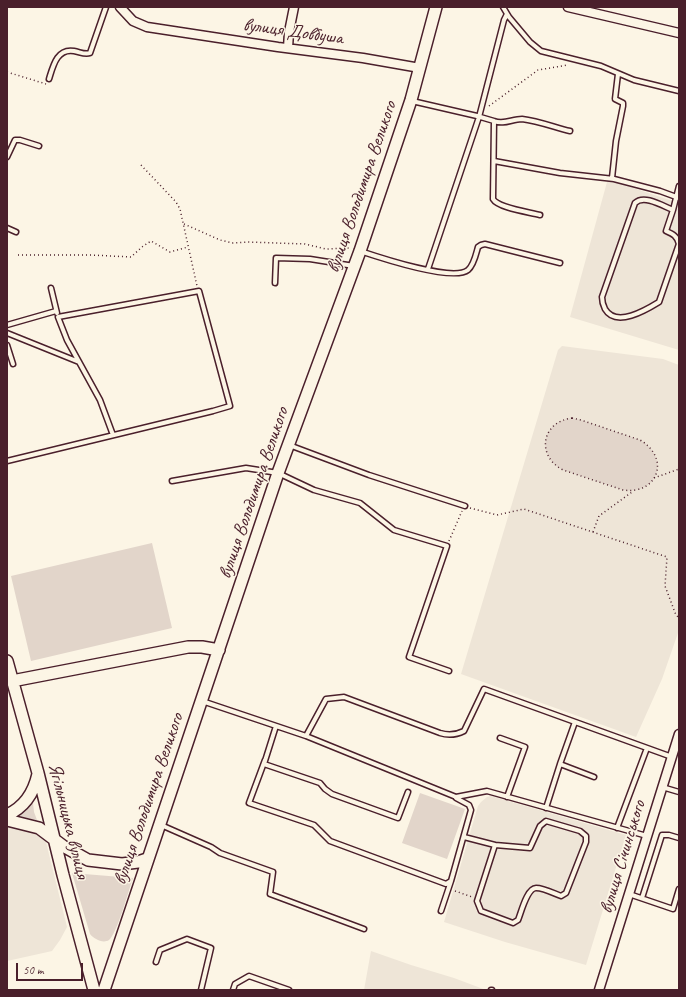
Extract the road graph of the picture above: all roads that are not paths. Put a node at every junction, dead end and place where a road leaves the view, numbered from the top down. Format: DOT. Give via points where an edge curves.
graph roads {
  1 [pos="106,7"];
  2 [pos="120,7"];
  3 [pos="294,7"];
  4 [pos="436,7"];
  5 [pos="503,7"];
  6 [pos="568,7"];
  7 [pos="507,14"];
  8 [pos="679,33"];
  9 [pos="288,48"];
  10 [pos="420,68"];
  11 [pos="618,74"];
  12 [pos="48,79"];
  13 [pos="679,91"];
  14 [pos="410,100"];
  15 [pos="480,114"];
  16 [pos="494,122"];
  17 [pos="570,131"];
  18 [pos="39,146"];
  19 [pos="7,157"];
  20 [pos="494,161"];
  21 [pos="612,178"];
  22 [pos="679,186"];
  23 [pos="677,198"];
  24 [pos="673,210"];
  25 [pos="540,215"];
  26 [pos="7,228"];
  27 [pos="16,232"];
  28 [pos="355,249"];
  29 [pos="560,263"];
  30 [pos="354,266"];
  31 [pos="428,269"];
  32 [pos="275,283"];
  33 [pos="51,288"];
  34 [pos="56,311"];
  35 [pos="58,317"];
  36 [pos="7,325"];
  37 [pos="7,333"];
  38 [pos="7,345"];
  39 [pos="80,362"];
  40 [pos="13,364"];
  41 [pos="114,435"];
  42 [pos="289,445"];
  43 [pos="7,461"];
  44 [pos="278,473"];
  45 [pos="172,481"];
  46 [pos="464,506"];
  47 [pos="219,650"];
  48 [pos="7,662"];
  49 [pos="449,671"];
  50 [pos="12,681"];
  51 [pos="201,700"];
  52 [pos="575,722"];
  53 [pos="276,726"];
  54 [pos="679,734"];
  55 [pos="306,736"];
  56 [pos="500,738"];
  57 [pos="647,748"];
  58 [pos="672,757"];
  59 [pos="264,764"];
  60 [pos="560,764"];
  61 [pos="38,773"];
  62 [pos="594,777"];
  63 [pos="662,787"];
  64 [pos="408,792"];
  65 [pos="679,792"];
  66 [pos="456,797"];
  67 [pos="507,797"];
  68 [pos="546,808"];
  69 [pos="7,815"];
  70 [pos="7,820"];
  71 [pos="159,825"];
  72 [pos="617,828"];
  73 [pos="647,836"];
  74 [pos="464,837"];
  75 [pos="679,838"];
  76 [pos="55,840"];
  77 [pos="495,845"];
  78 [pos="147,859"];
  79 [pos="451,881"];
  80 [pos="679,889"];
  81 [pos="628,894"];
  82 [pos="642,898"];
  83 [pos="441,911"];
  84 [pos="364,929"];
  85 [pos="156,962"];
  86 [pos="94,990"];
  87 [pos="104,990"];
  88 [pos="201,990"];
  89 [pos="233,990"];
  90 [pos="289,990"];
  91 [pos="599,990"];
  1 -- 12 [label="lane" via="92,52 64,52 56,60"];
  2 -- 9 [label="street, вулиця Довбуша" via="133,20 148,27"];
  3 -- 9 [label="street" via="288,32"];
  4 -- 10 [label="main road, вулиця Володимира Великого"];
  5 -- 7 [label="lane"];
  6 -- 8 [label="street"];
  7 -- 11 [label="lane" via="539,50 600,66"];
  7 -- 15 [label="lane"];
  9 -- 10 [label="street, вулиця Довбуша"];
  10 -- 14 [label="main road, вулиця Володимира Великого"];
  11 -- 13 [label="lane"];
  11 -- 21 [label="lane" via="615,98 623,103 623,106"];
  14 -- 15 [label="lane"];
  14 -- 28 [label="main road, вулиця Володимира Великого"];
  15 -- 16 [label="lane"];
  15 -- 31 [label="lane"];
  16 -- 17 [label="lane" via="526,120"];
  16 -- 20 [label="lane"];
  18 -- 19 [label="lane" via="15,140"];
  20 -- 21 [label="lane" via="560,173"];
  20 -- 25 [label="lane" via="494,202"];
  21 -- 23 [label="lane"];
  22 -- 23 [label="lane"];
  23 -- 24 [label="lane"];
  24 -- 24 [label="lane" via="666,231 675,236 679,244 659,302 631,316 610,314 602,302 602,297 635,203 643,199"];
  26 -- 27 [label="lane"];
  28 -- 30 [label="main road, вулиця Володимира Великого"];
  28 -- 31 [label="lane" via="398,264"];
  29 -- 31 [label="lane" via="485,244 480,246 466,271 455,273"];
  30 -- 32 [label="lane" via="310,259 276,258"];
  30 -- 42 [label="main road, вулиця Володимира Великого"];
  33 -- 34 [label="lane"];
  34 -- 35 [label="lane"];
  34 -- 36 [label="lane"];
  35 -- 39 [label="lane" via="67,340"];
  35 -- 41 [label="lane" via="199,291 230,406"];
  37 -- 39 [label="lane"];
  38 -- 40 [label="lane"];
  39 -- 41 [label="lane" via="100,400"];
  41 -- 43 [label="lane"];
  42 -- 44 [label="main road, вулиця Володимира Великого"];
  42 -- 46 [label="lane"];
  44 -- 45 [label="lane" via="246,468"];
  44 -- 47 [label="main road, вулиця Володимира Великого"];
  44 -- 49 [label="lane" via="314,490 360,503 394,530 447,546 409,657"];
  47 -- 50 [label="main road" via="188,647"];
  47 -- 51 [label="main road, вулиця Володимира Великого"];
  48 -- 50 [label="main road, Ягільницька вулиця"];
  50 -- 61 [label="main road, Ягільницька вулиця"];
  51 -- 53 [label="lane"];
  51 -- 71 [label="main road, вулиця Володимира Великого"];
  52 -- 55 [label="lane" via="484,689 464,731 457,734 446,735 344,697 326,699"];
  52 -- 57 [label="lane"];
  52 -- 60 [label="lane"];
  53 -- 55 [label="lane"];
  53 -- 59 [label="lane"];
  54 -- 58 [label="street, вулиця Січинського"];
  55 -- 66 [label="lane"];
  56 -- 67 [label="lane" via="525,747"];
  57 -- 58 [label="lane"];
  57 -- 72 [label="lane"];
  58 -- 63 [label="street, вулиця Січинського"];
  59 -- 64 [label="lane" via="320,783 332,794 398,818"];
  59 -- 79 [label="lane" via="249,803 314,825 330,841 446,884"];
  60 -- 62 [label="lane"];
  60 -- 68 [label="lane"];
  61 -- 69 [label="main road" via="30,796"];
  61 -- 76 [label="main road, Ягільницька вулиця"];
  63 -- 65 [label="lane"];
  63 -- 73 [label="street, вулиця Січинського"];
  66 -- 67 [label="lane" via="487,792"];
  66 -- 74 [label="lane" via="469,805 471,810"];
  67 -- 68 [label="lane"];
  68 -- 72 [label="lane"];
  70 -- 76 [label="main road" via="37,826"];
  71 -- 78 [label="main road, вулиця Володимира Великого"];
  71 -- 84 [label="lane" via="220,853 273,872 270,894"];
  72 -- 73 [label="lane"];
  73 -- 81 [label="street, вулиця Січинського"];
  74 -- 77 [label="lane"];
  74 -- 79 [label="lane"];
  75 -- 82 [label="lane" via="662,835"];
  76 -- 78 [label="main road" via="82,858 94,862 122,864"];
  76 -- 86 [label="main road, Ягільницька вулиця"];
  77 -- 77 [label="lane" via="530,848 540,826 546,821 580,831 586,839 566,893 559,895 534,888 528,894 519,919 515,923 481,911 477,901"];
  78 -- 87 [label="main road, вулиця Володимира Великого"];
  79 -- 83 [label="lane"];
  80 -- 82 [label="lane" via="673,909"];
  81 -- 82 [label="lane"];
  81 -- 91 [label="street, вулиця Січинського"];
  85 -- 88 [label="lane" via="160,950 187,939 211,948"];
  89 -- 90 [label="lane" via="235,984 249,976"];
}
